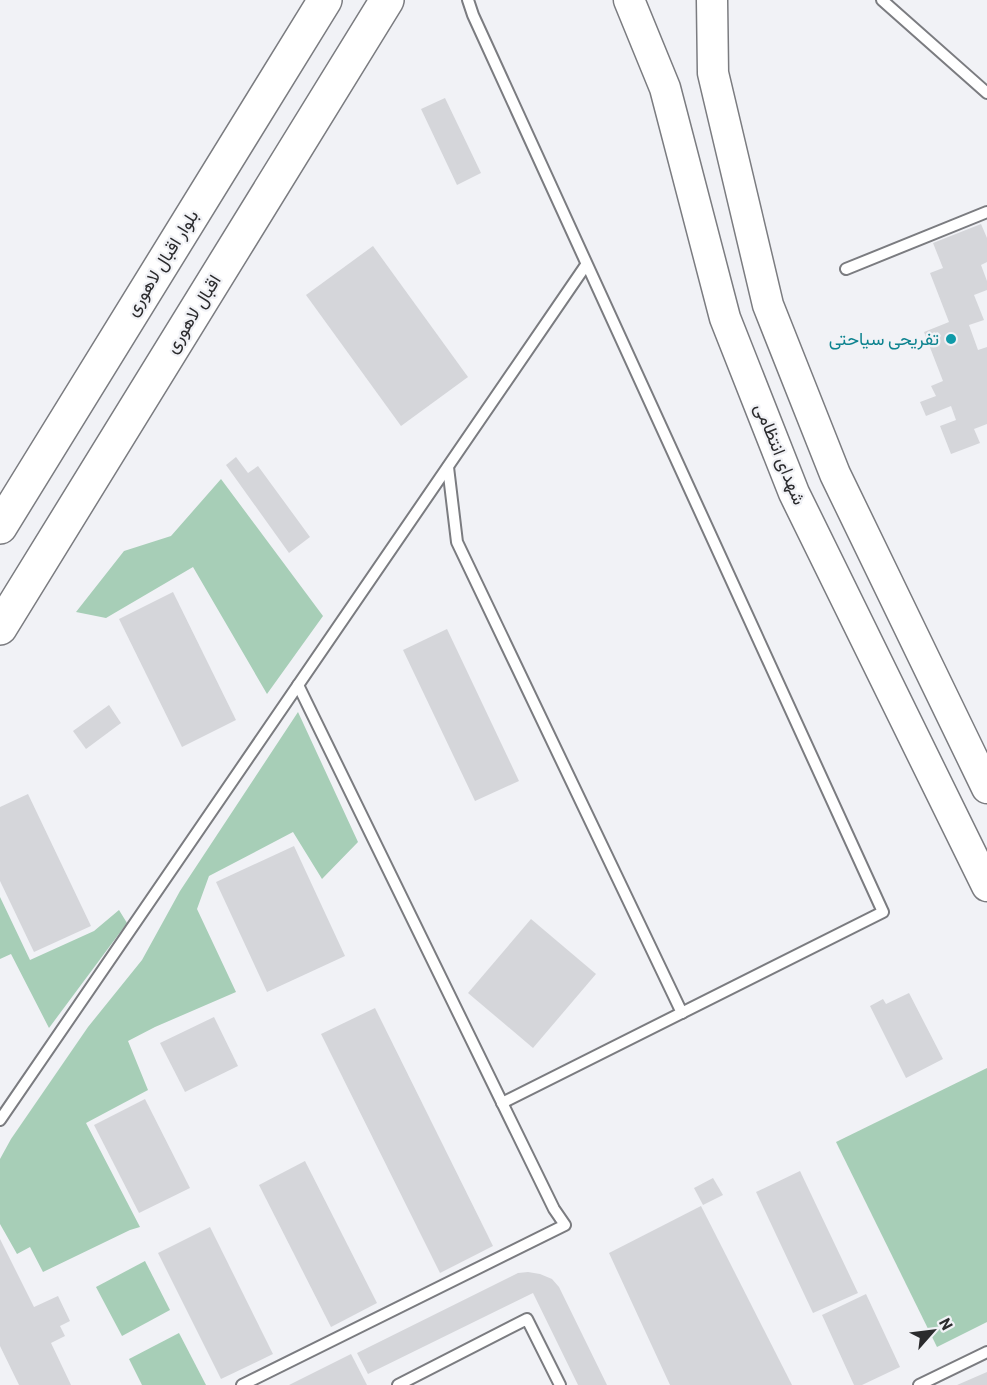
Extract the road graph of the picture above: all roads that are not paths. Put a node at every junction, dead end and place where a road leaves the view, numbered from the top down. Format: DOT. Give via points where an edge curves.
graph roads {
  1 [pos="325,0"];
  2 [pos="387,0"];
  3 [pos="468,0"];
  4 [pos="629,0"];
  5 [pos="712,0"];
  6 [pos="882,0"];
  7 [pos="987,93"];
  8 [pos="987,212"];
  9 [pos="586,265"];
  10 [pos="846,269"];
  11 [pos="448,467"];
  12 [pos="0,527"];
  13 [pos="898,607"];
  14 [pos="859,624"];
  15 [pos="0,628"];
  16 [pos="298,685"];
  17 [pos="987,788"];
  18 [pos="987,886"];
  19 [pos="682,1013"];
  20 [pos="502,1103"];
  21 [pos="0,1120"];
  22 [pos="987,1352"];
  23 [pos="242,1385"];
  24 [pos="398,1385"];
  25 [pos="560,1385"];
  26 [pos="919,1385"];
  1 -- 12 [label="main road, بلوار اقبال لاهوری"];
  2 -- 15 [label="main road, اقبال لاهوری"];
  3 -- 9 [label="lane"];
  4 -- 14 [label="main road, شهدای انتظامی" via="665,88 725,318 794,493"];
  5 -- 13 [label="main road" via="713,73 768,305 835,474"];
  6 -- 7 [label="lane"];
  8 -- 10 [label="lane"];
  9 -- 11 [label="lane"];
  9 -- 19 [label="lane" via="883,912"];
  11 -- 16 [label="lane"];
  11 -- 19 [label="lane" via="457,542"];
  13 -- 14 [label="main road"];
  13 -- 17 [label="main road"];
  14 -- 18 [label="main road, شهدای انتظامی"];
  16 -- 20 [label="lane"];
  16 -- 21 [label="lane"];
  19 -- 20 [label="lane"];
  20 -- 23 [label="lane" via="565,1225"];
  22 -- 26 [label="lane"];
  24 -- 25 [label="lane" via="527,1319"];
}
